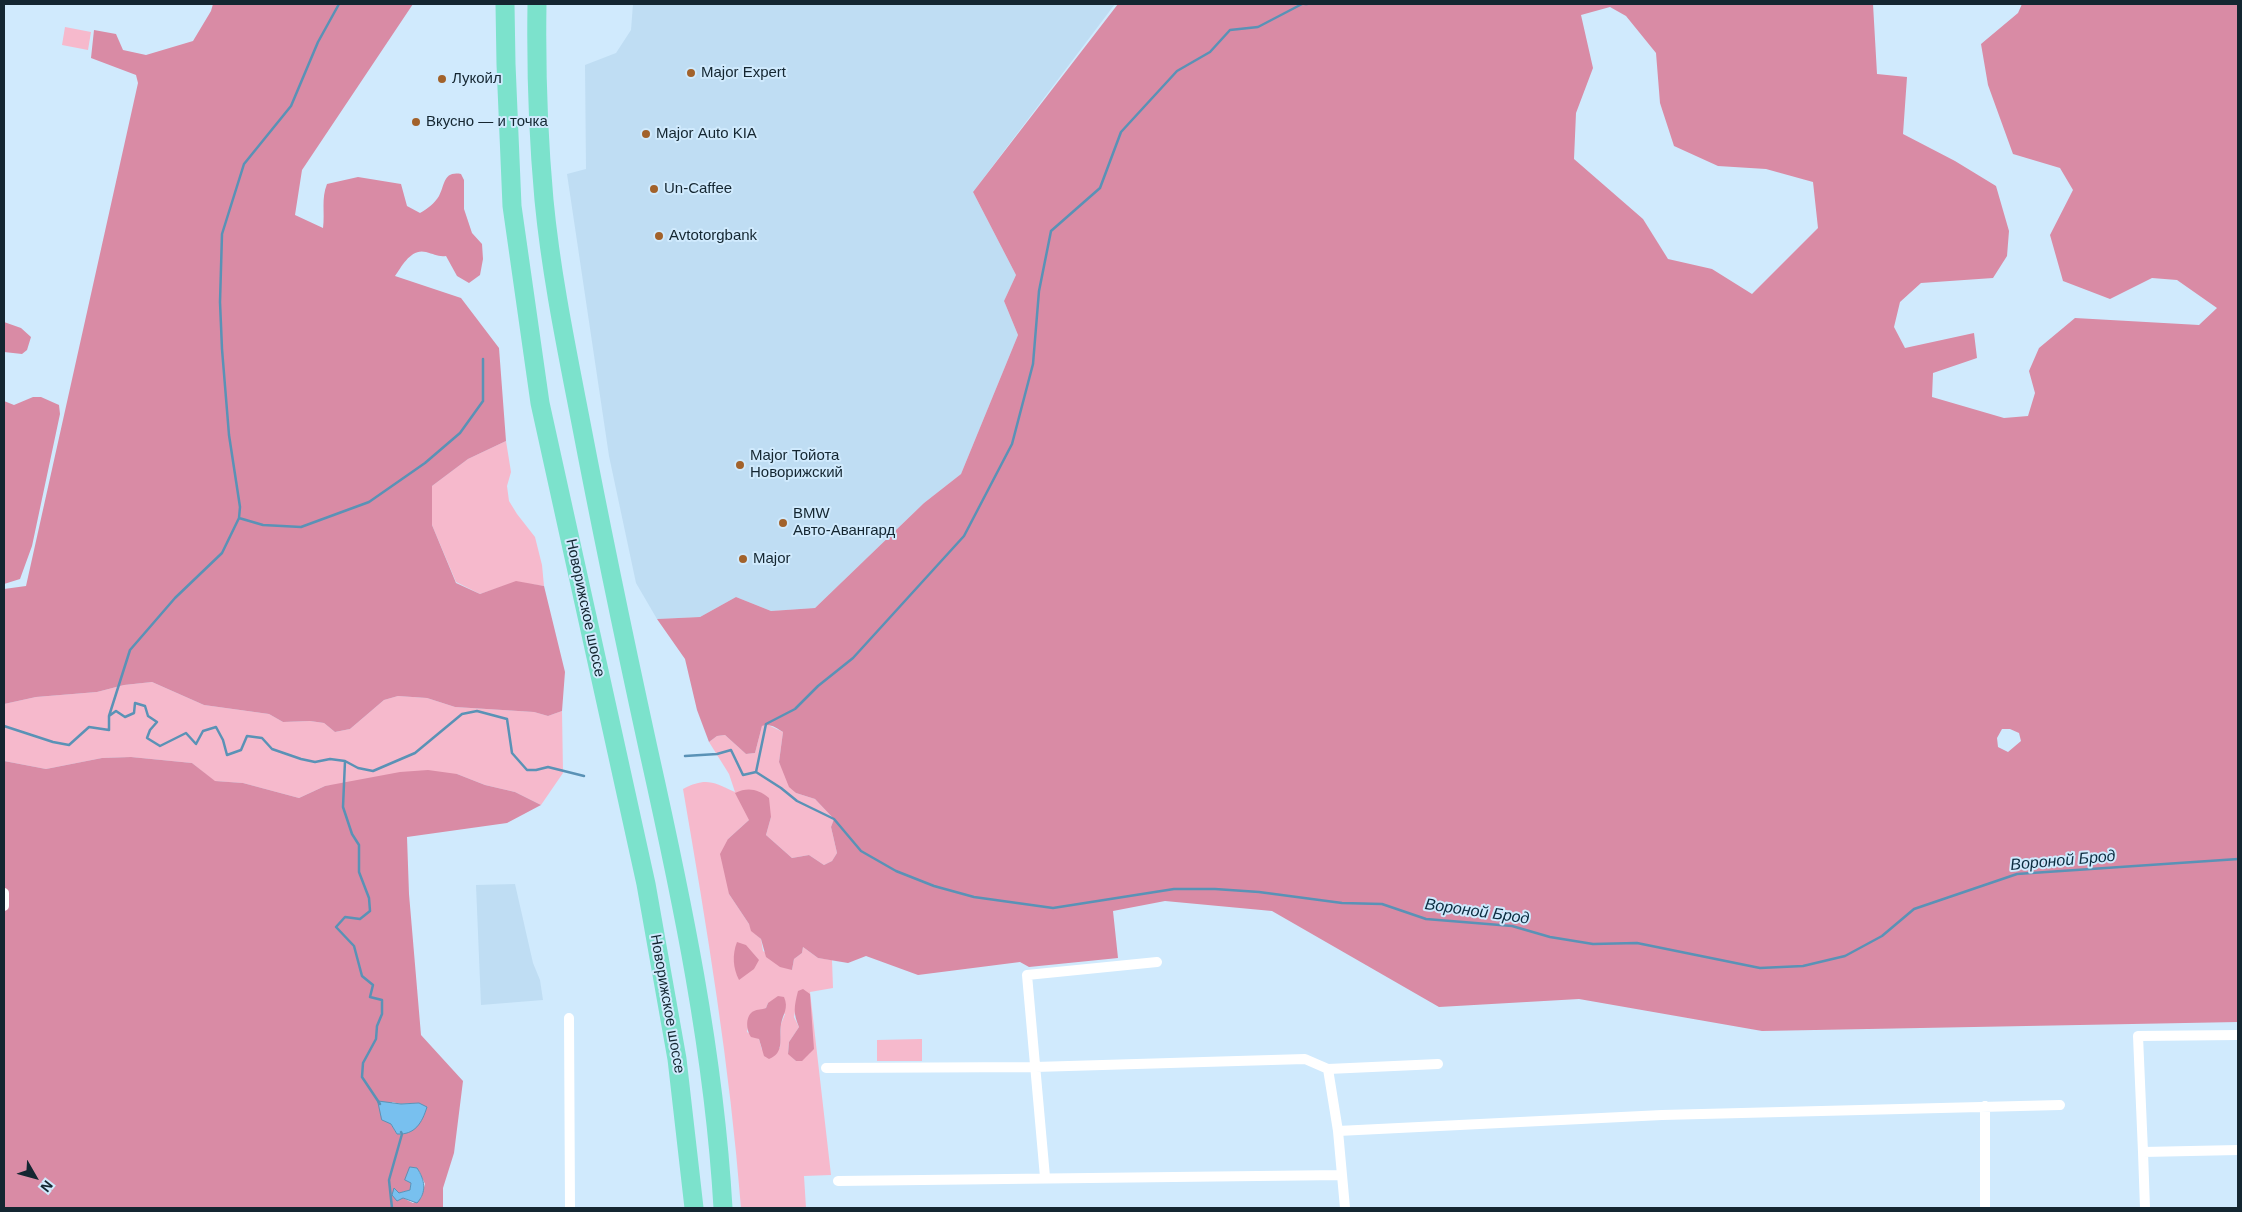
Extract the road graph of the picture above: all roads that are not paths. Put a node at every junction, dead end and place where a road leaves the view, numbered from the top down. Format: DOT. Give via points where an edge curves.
graph roads {
  1 [pos="505,4"];
  2 [pos="537,4"];
  3 [pos="4,893"];
  4 [pos="4,906"];
  5 [pos="1157,962"];
  6 [pos="569,1018"];
  7 [pos="2238,1035"];
  8 [pos="1438,1064"];
  9 [pos="1035,1067"];
  10 [pos="826,1068"];
  11 [pos="1328,1069"];
  12 [pos="2060,1104"];
  13 [pos="1985,1106"];
  14 [pos="1338,1131"];
  15 [pos="2238,1150"];
  16 [pos="2143,1152"];
  17 [pos="1342,1176"];
  18 [pos="1045,1177"];
  19 [pos="838,1181"];
  20 [pos="570,1208"];
  21 [pos="694,1208"];
  22 [pos="723,1208"];
  23 [pos="1346,1208"];
  24 [pos="1985,1208"];
  25 [pos="2145,1208"];
  1 -- 21 [label="highway, Новорижское шоссе" via="512,206 540,403 646,884 677,1059"];
  2 -- 22 [label="highway, Новорижское шоссе" via="536,71 544,204 561,314 610,573 688,932 702,1013"];
  3 -- 4 [label="street"];
  5 -- 9 [label="street" via="1027,975"];
  6 -- 20 [label="street"];
  7 -- 16 [label="street" via="2138,1036"];
  8 -- 11 [label="street"];
  9 -- 10 [label="street"];
  9 -- 11 [label="street" via="1305,1059"];
  9 -- 18 [label="street"];
  11 -- 14 [label="street"];
  12 -- 13 [label="street"];
  13 -- 14 [label="street" via="1671,1115"];
  13 -- 24 [label="street"];
  14 -- 17 [label="street"];
  15 -- 16 [label="street"];
  16 -- 25 [label="street"];
  17 -- 18 [label="street"];
  17 -- 23 [label="street"];
  18 -- 19 [label="street"];
}
